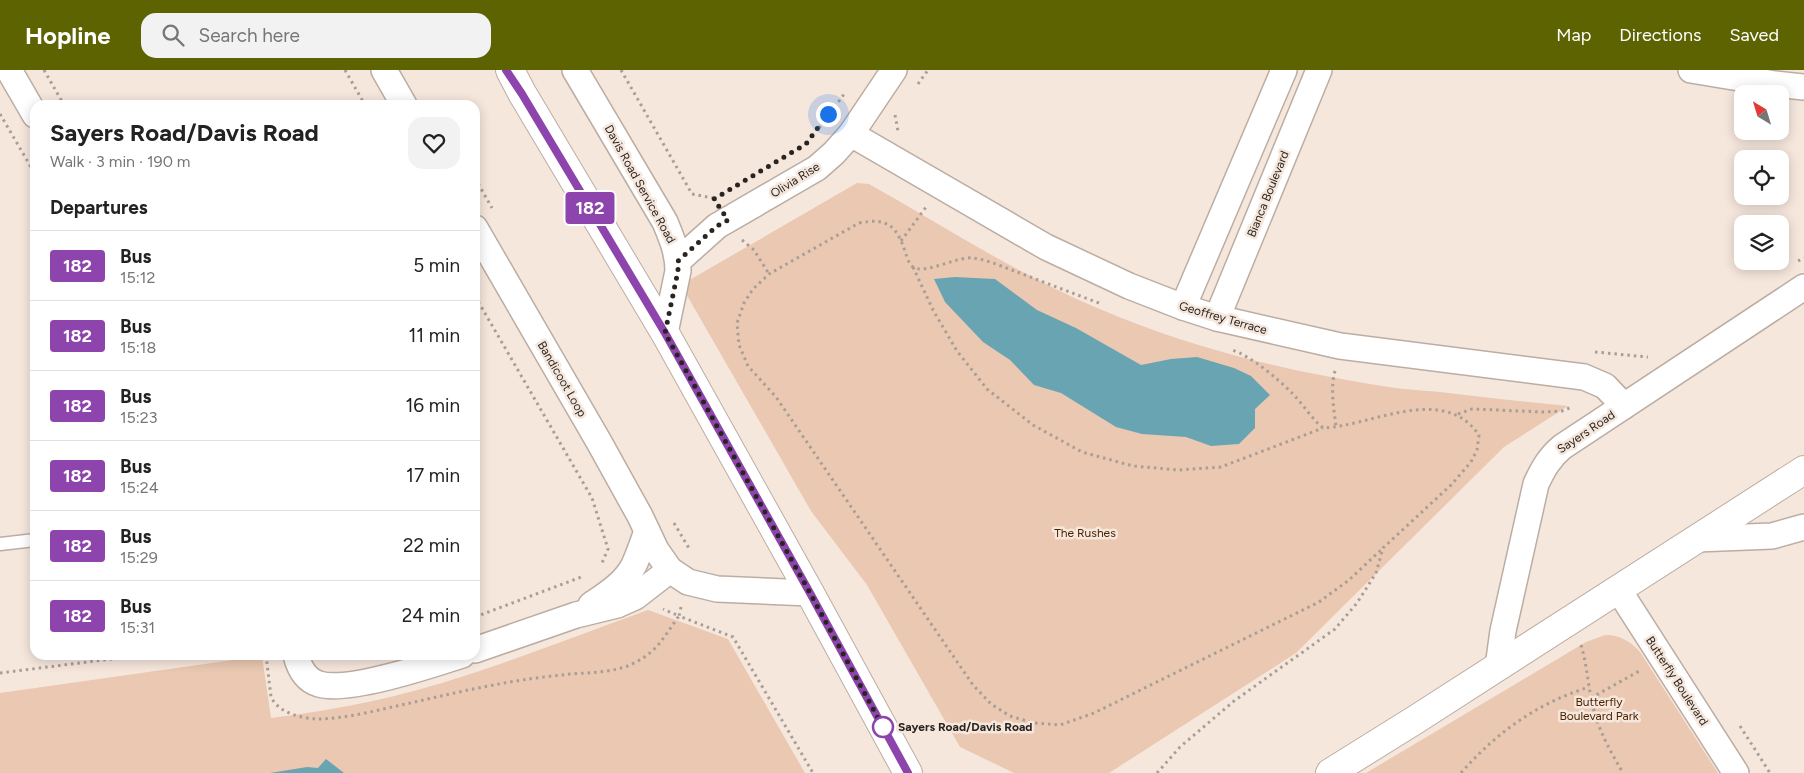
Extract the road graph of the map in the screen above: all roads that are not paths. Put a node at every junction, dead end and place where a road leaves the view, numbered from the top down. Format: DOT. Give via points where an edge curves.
graph roads {
  1 [pos="9,70"];
  2 [pos="384,70"];
  3 [pos="506,70"];
  4 [pos="576,70"];
  5 [pos="894,70"];
  6 [pos="1284,70"];
  7 [pos="1319,70"];
  8 [pos="1691,70"];
  9 [pos="516,82"];
  10 [pos="1804,87"];
  11 [pos="401,100"];
  12 [pos="30,106"];
  13 [pos="851,134"];
  14 [pos="665,222"];
  15 [pos="723,223"];
  16 [pos="480,237"];
  17 [pos="678,261"];
  18 [pos="1804,287"];
  19 [pos="1183,307"];
  20 [pos="1217,318"];
  21 [pos="665,333"];
  22 [pos="1624,406"];
  23 [pos="1804,470"];
  24 [pos="1804,527"];
  25 [pos="647,531"];
  26 [pos="1696,539"];
  27 [pos="30,541"];
  28 [pos="0,544"];
  29 [pos="670,570"];
  30 [pos="1618,589"];
  31 [pos="810,593"];
  32 [pos="576,614"];
  33 [pos="480,648"];
  34 [pos="298,660"];
  35 [pos="446,660"];
  36 [pos="1498,667"];
  37 [pos="908,773"];
  38 [pos="1330,773"];
  39 [pos="1736,773"];
  1 -- 12 [label="street"];
  2 -- 11 [label="street"];
  3 -- 9 [label="main road"];
  4 -- 14 [label="street, Davis Road Service Road"];
  5 -- 13 [label="street, Olivia Rise"];
  6 -- 19 [label="street"];
  7 -- 20 [label="street, Bianca Boulevard"];
  8 -- 10 [label="street"];
  9 -- 21 [label="main road"];
  13 -- 15 [label="street, Olivia Rise" via="817,168"];
  13 -- 19 [label="street, Geoffrey Terrace" via="1064,256"];
  14 -- 15 [label="street" via="687,226"];
  14 -- 17 [label="street, Davis Road Service Road"];
  15 -- 17 [label="street, Olivia Rise"];
  16 -- 25 [label="street, Bandicoot Loop"];
  17 -- 21 [label="street, Davis Road Service Road"];
  18 -- 22 [label="street, Sayers Road"];
  19 -- 20 [label="street, Geoffrey Terrace"];
  20 -- 22 [label="street, Geoffrey Terrace" via="1340,346 1570,374 1605,386"];
  21 -- 31 [label="main road"];
  22 -- 36 [label="street, Sayers Road" via="1562,447 1543,468 1536,484 1516,570"];
  23 -- 26 [label="main road"];
  24 -- 26 [label="street" via="1772,536"];
  25 -- 29 [label="street, Bandicoot Loop"];
  25 -- 32 [label="street" via="634,566 626,577 614,589"];
  26 -- 30 [label="main road"];
  27 -- 28 [label="lane"];
  29 -- 31 [label="street, Bandicoot Loop" via="688,582 717,589"];
  29 -- 32 [label="street" via="635,598"];
  30 -- 36 [label="main road"];
  30 -- 39 [label="street, Butterfly Boulevard"];
  31 -- 37 [label="main road"];
  32 -- 33 [label="street"];
  34 -- 35 [label="street" via="309,679 329,686 344,686 407,672"];
  36 -- 38 [label="main road"];
}
